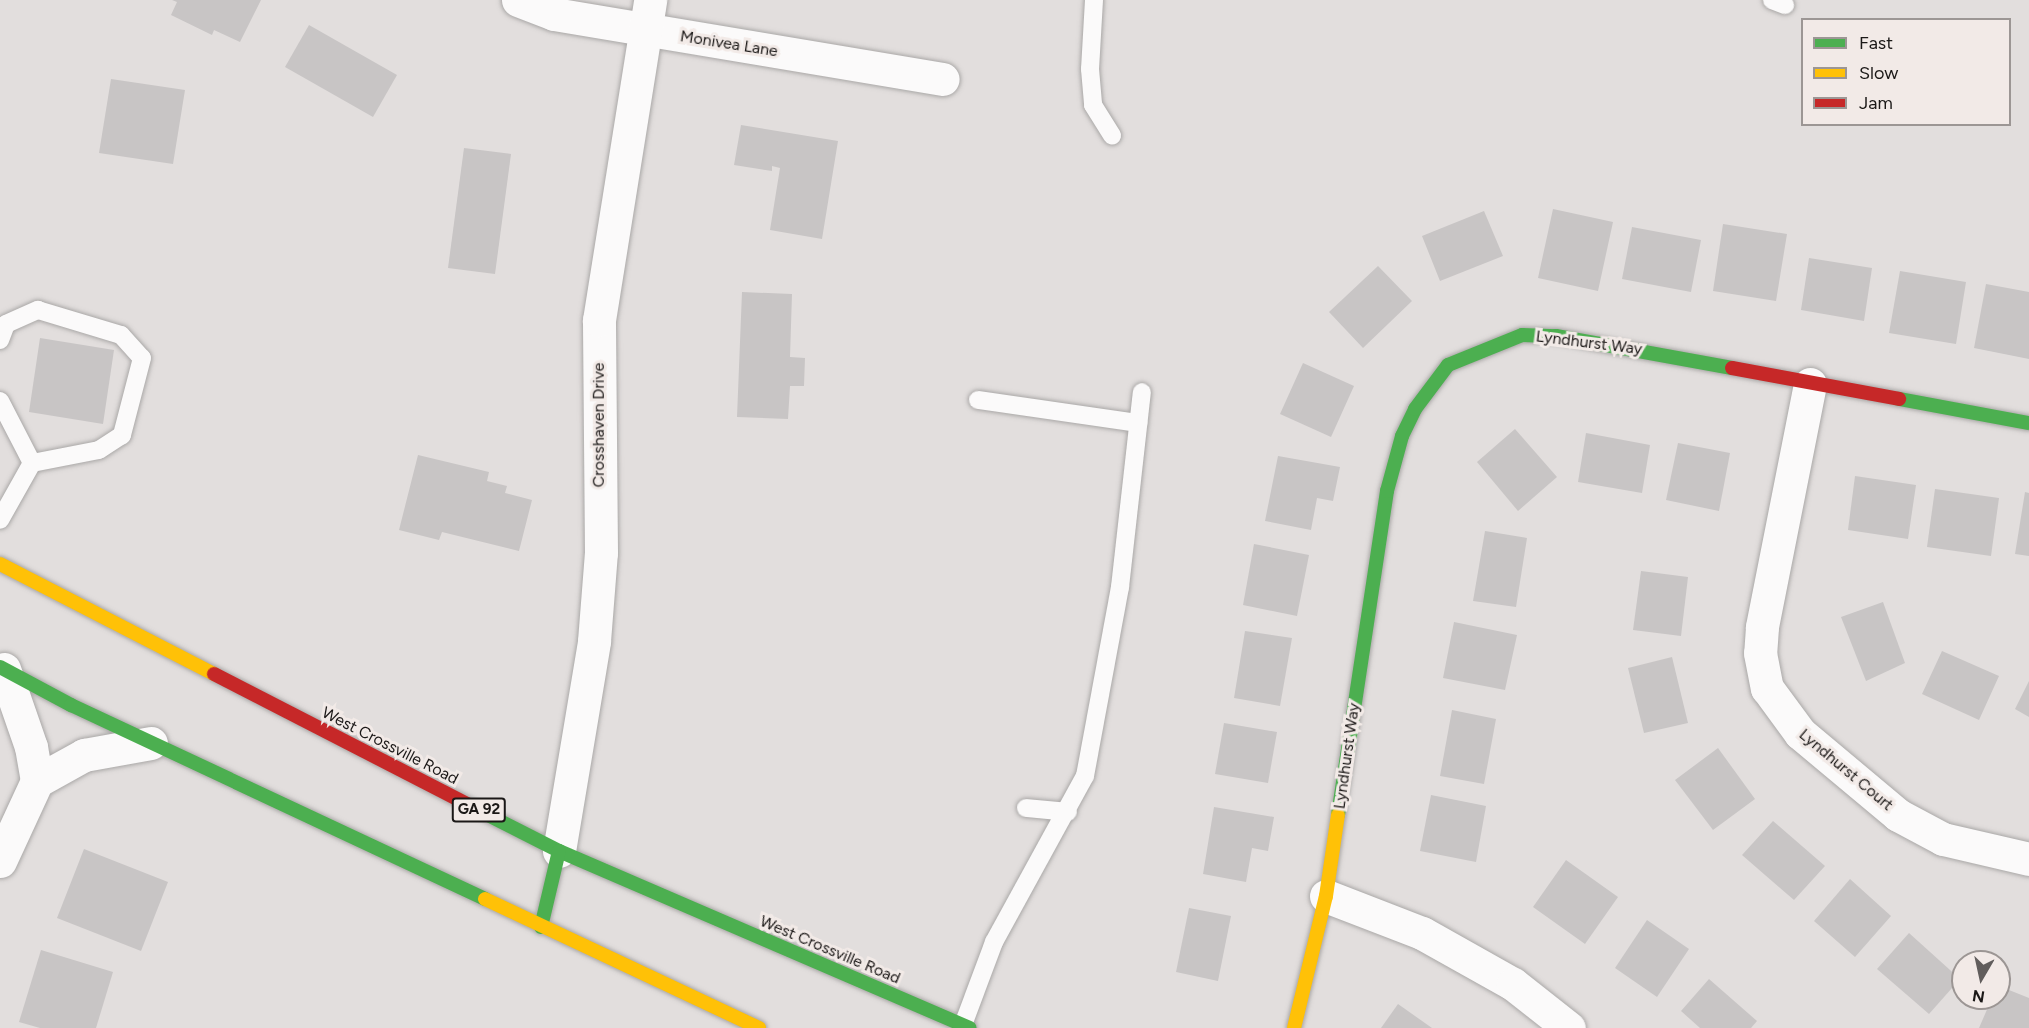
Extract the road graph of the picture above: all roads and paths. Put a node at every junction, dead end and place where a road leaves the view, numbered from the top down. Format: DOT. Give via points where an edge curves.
graph roads {
  1 [pos="518,0"];
  2 [pos="1094,0"];
  3 [pos="648,15"];
  4 [pos="943,79"];
  5 [pos="1112,136"];
  6 [pos="0,340"];
  7 [pos="1810,384"];
  8 [pos="1142,392"];
  9 [pos="978,400"];
  10 [pos="0,401"];
  11 [pos="1138,423"];
  12 [pos="2029,423"];
  13 [pos="32,463"];
  14 [pos="0,520"];
  15 [pos="0,564"];
  16 [pos="2,668"];
  17 [pos="151,743"];
  18 [pos="37,781"];
  19 [pos="1026,808"];
  20 [pos="1068,812"];
  21 [pos="559,851"];
  22 [pos="2029,858"];
  23 [pos="0,861"];
  24 [pos="1326,896"];
  25 [pos="541,927"];
  26 [pos="967,1027"];
  27 [pos="759,1028"];
  28 [pos="1294,1028"];
  29 [pos="1569,1028"];
  1 -- 3 [label="street, Monivea Lane" via="554,14"];
  2 -- 5 [label="lane" via="1090,69 1093,105"];
  3 -- 4 [label="street, Monivea Lane"];
  3 -- 21 [label="street, Crosshaven Drive" via="600,320 600,553 596,608"];
  6 -- 13 [label="lane" via="6,324 38,310 121,335 142,358 122,435 99,450"];
  7 -- 12 [label="main road, Lyndhurst Way"];
  7 -- 22 [label="street, Lyndhurst Court" via="1762,627 1760,653 1767,688 1800,733 1899,815 1943,839"];
  7 -- 24 [label="main road, Lyndhurst Way" via="1628,346 1556,336 1522,335 1448,365 1415,409 1402,436 1387,491"];
  8 -- 11 [label="lane"];
  9 -- 11 [label="lane"];
  10 -- 13 [label="lane"];
  11 -- 20 [label="lane" via="1120,586 1085,776"];
  13 -- 14 [label="lane"];
  15 -- 21 [label="main road, West Crossville Road / GA 92"];
  16 -- 17 [label="main road"];
  16 -- 18 [label="street" via="31,747"];
  17 -- 18 [label="street" via="84,754"];
  17 -- 25 [label="main road"];
  18 -- 23 [label="street"];
  19 -- 20 [label="lane"];
  20 -- 26 [label="lane" via="994,942"];
  21 -- 25 [label="main road"];
  21 -- 26 [label="main road, West Crossville Road / GA 92"];
  24 -- 28 [label="main road, Lyndhurst Way"];
  24 -- 29 [label="street" via="1422,933 1513,984"];
  25 -- 27 [label="main road"];
}
